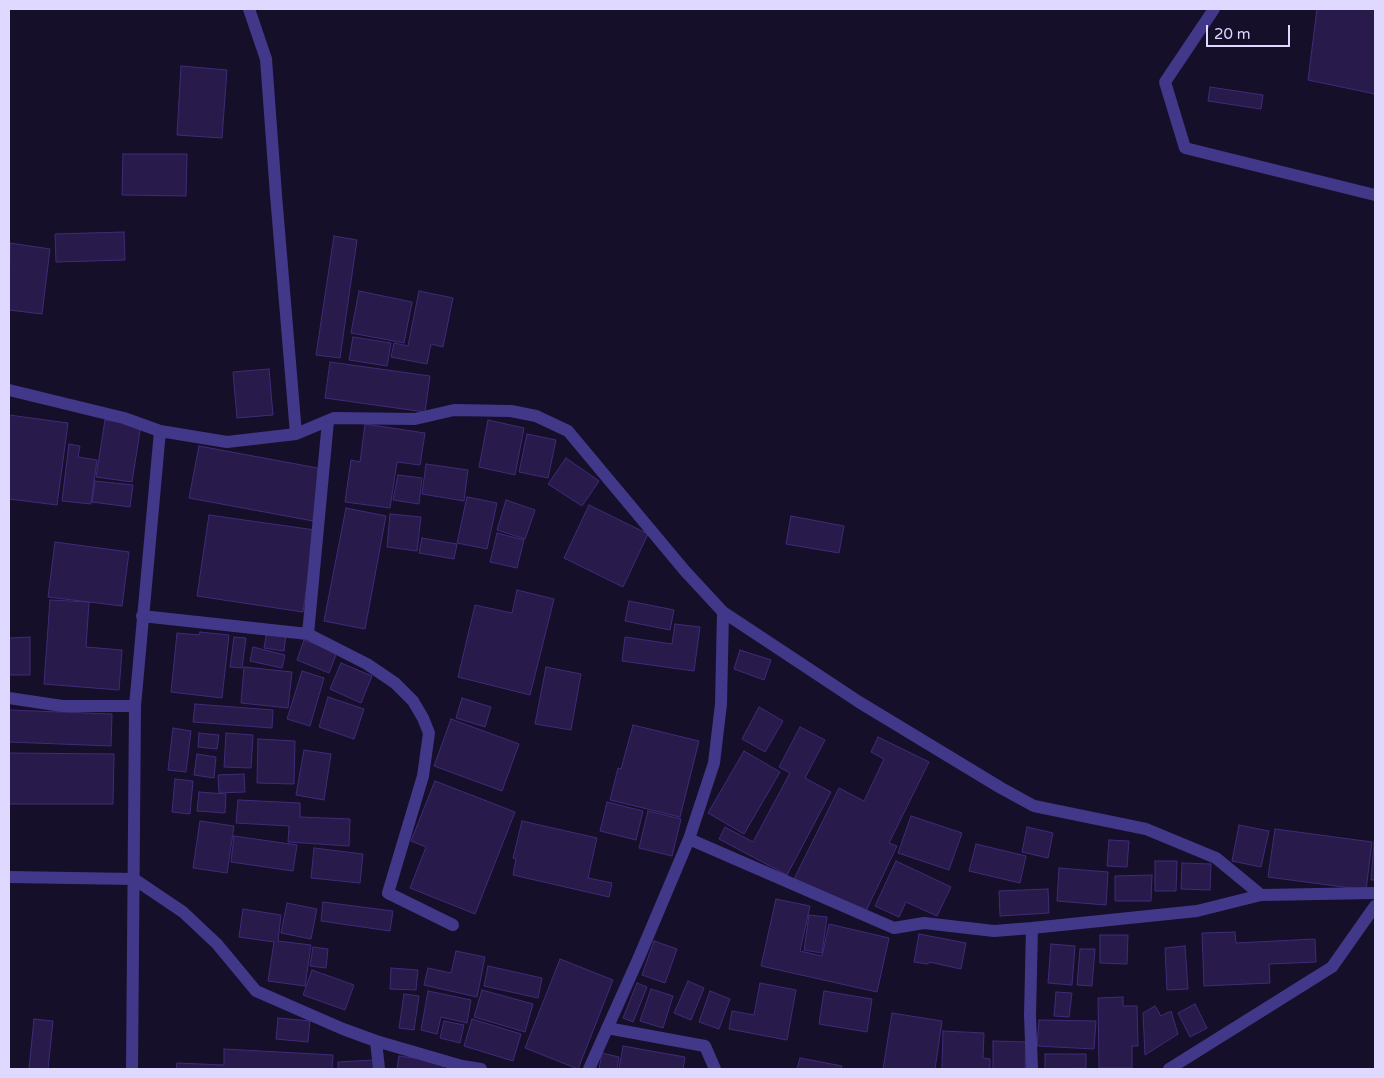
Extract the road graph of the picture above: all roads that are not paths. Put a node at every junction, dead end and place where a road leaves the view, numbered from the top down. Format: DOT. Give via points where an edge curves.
graph roads {
  1 [pos="249,9"];
  2 [pos="1214,9"];
  3 [pos="1375,195"];
  4 [pos="9,390"];
  5 [pos="328,421"];
  6 [pos="160,431"];
  7 [pos="296,434"];
  8 [pos="723,612"];
  9 [pos="142,616"];
  10 [pos="308,634"];
  11 [pos="9,698"];
  12 [pos="136,706"];
  13 [pos="689,839"];
  14 [pos="9,877"];
  15 [pos="134,879"];
  16 [pos="1375,893"];
  17 [pos="1261,895"];
  18 [pos="1375,906"];
  19 [pos="453,925"];
  20 [pos="1032,928"];
  21 [pos="607,1028"];
  22 [pos="376,1041"];
  23 [pos="1173,1068"];
  24 [pos="132,1069"];
  25 [pos="379,1069"];
  26 [pos="481,1069"];
  27 [pos="589,1069"];
  28 [pos="715,1069"];
  29 [pos="1032,1069"];
  1 -- 7 [label="street" via="266,59"];
  2 -- 3 [label="street" via="1165,82 1184,148"];
  4 -- 6 [label="street" via="124,418"];
  5 -- 7 [label="street"];
  5 -- 8 [label="street" via="334,418 415,418 454,410 510,411 536,416 568,431"];
  5 -- 10 [label="street"];
  6 -- 7 [label="street" via="226,442"];
  6 -- 9 [label="street"];
  8 -- 13 [label="street" via="721,704 714,763"];
  8 -- 17 [label="street" via="860,702 1034,806 1146,829 1216,858"];
  9 -- 10 [label="street"];
  9 -- 12 [label="street"];
  10 -- 19 [label="street" via="368,664 395,683 413,701 423,718 429,733 423,776 388,893"];
  11 -- 12 [label="street" via="62,706"];
  12 -- 15 [label="street"];
  13 -- 20 [label="street" via="894,928 924,923 994,931"];
  13 -- 21 [label="street"];
  14 -- 15 [label="street"];
  15 -- 22 [label="street" via="183,912 217,944 256,991"];
  15 -- 24 [label="street"];
  16 -- 17 [label="street"];
  17 -- 20 [label="street" via="1197,911"];
  18 -- 23 [label="street" via="1332,967"];
  20 -- 29 [label="street"];
  21 -- 27 [label="street"];
  21 -- 28 [label="street" via="705,1046"];
  22 -- 25 [label="street"];
  22 -- 26 [label="street"];
}
